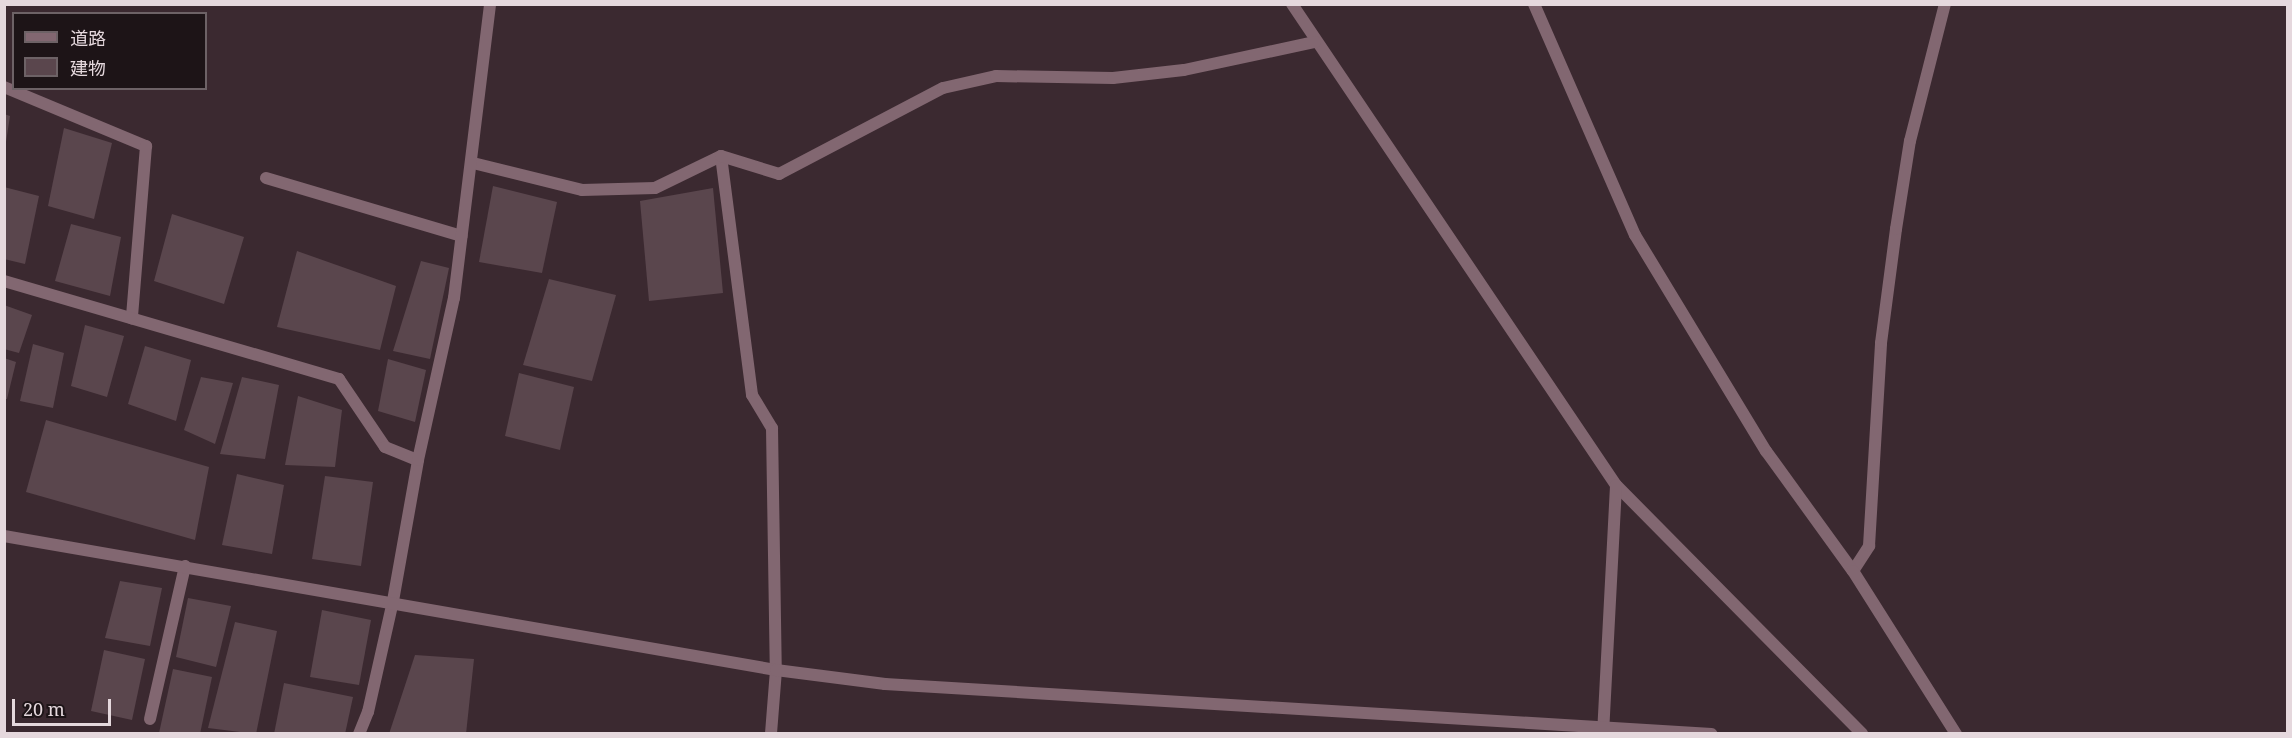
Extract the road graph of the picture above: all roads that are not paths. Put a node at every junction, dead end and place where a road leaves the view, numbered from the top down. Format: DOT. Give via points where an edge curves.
graph roads {
  1 [pos="490,4"];
  2 [pos="1292,4"];
  3 [pos="1534,4"];
  4 [pos="1945,4"];
  5 [pos="1315,42"];
  6 [pos="4,87"];
  7 [pos="720,156"];
  8 [pos="473,163"];
  9 [pos="266,178"];
  10 [pos="462,236"];
  11 [pos="4,281"];
  12 [pos="132,318"];
  13 [pos="418,459"];
  14 [pos="1616,485"];
  15 [pos="4,536"];
  16 [pos="185,566"];
  17 [pos="1853,571"];
  18 [pos="393,602"];
  19 [pos="776,670"];
  20 [pos="150,719"];
  21 [pos="1603,730"];
  22 [pos="359,734"];
  23 [pos="771,734"];
  24 [pos="1710,734"];
  25 [pos="1862,734"];
  26 [pos="1956,734"];
  1 -- 8 [label="street"];
  2 -- 5 [label="street"];
  3 -- 17 [label="street" via="1635,235 1766,452"];
  4 -- 17 [label="street" via="1910,141 1881,343 1869,546"];
  5 -- 7 [label="street" via="1184,70 1113,78 996,76 943,88 779,174"];
  5 -- 14 [label="street"];
  6 -- 12 [label="street" via="146,146"];
  7 -- 8 [label="street" via="655,188 582,190"];
  7 -- 19 [label="street" via="753,395 772,428"];
  8 -- 10 [label="street"];
  9 -- 10 [label="street"];
  10 -- 13 [label="street" via="454,298"];
  11 -- 12 [label="street"];
  12 -- 13 [label="street" via="339,379 385,447"];
  13 -- 18 [label="street"];
  14 -- 21 [label="street"];
  14 -- 25 [label="street"];
  15 -- 16 [label="street"];
  16 -- 18 [label="street"];
  16 -- 20 [label="street"];
  17 -- 26 [label="street"];
  18 -- 19 [label="street"];
  18 -- 22 [label="street" via="368,712"];
  19 -- 21 [label="street" via="885,684"];
  19 -- 23 [label="street"];
  21 -- 24 [label="street"];
}
